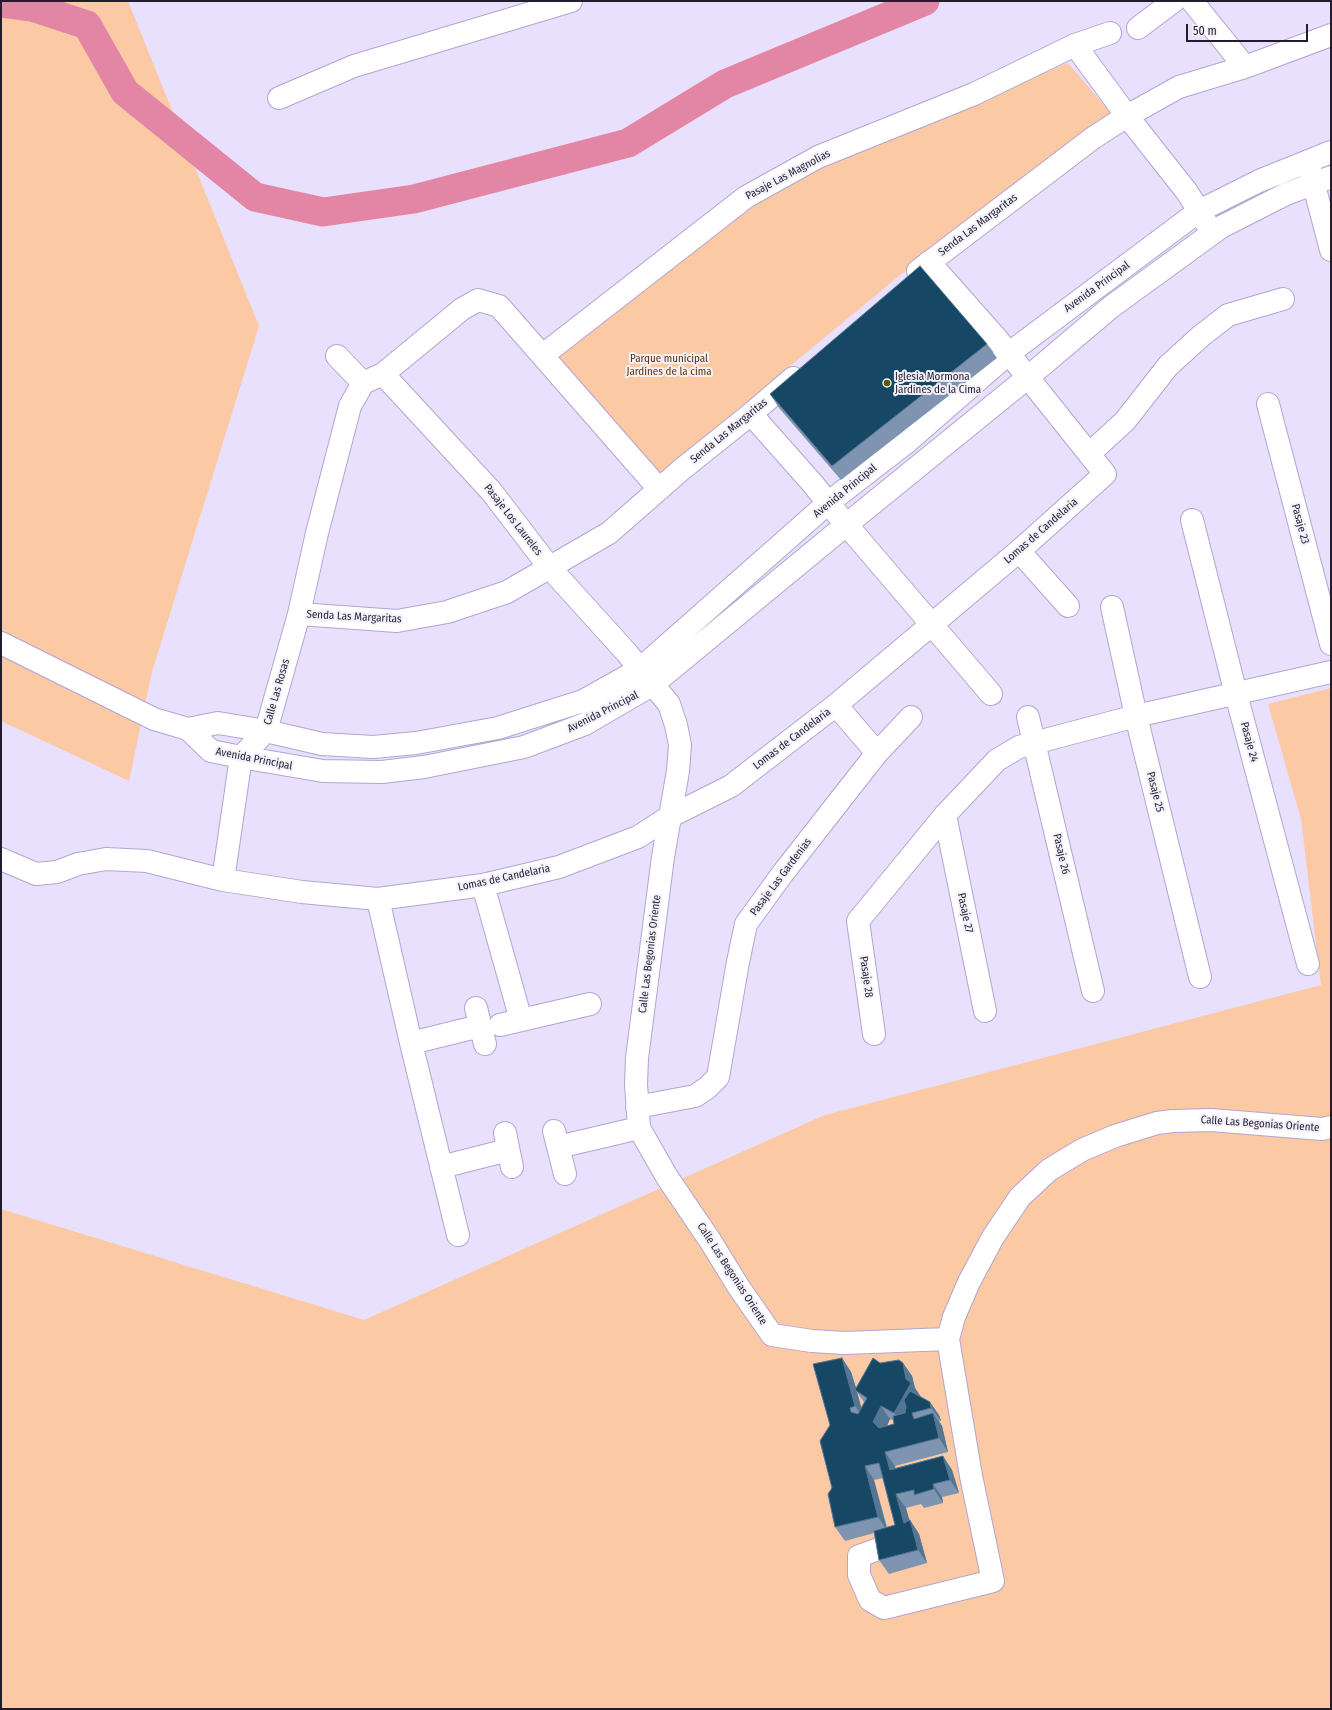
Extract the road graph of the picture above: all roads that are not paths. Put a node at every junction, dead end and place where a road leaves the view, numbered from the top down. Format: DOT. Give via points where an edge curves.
graph roads {
  1 [pos="572,1"];
  2 [pos="1174,1"];
  3 [pos="1192,1"];
  4 [pos="1138,28"];
  5 [pos="1110,33"];
  6 [pos="1331,35"];
  7 [pos="1075,45"];
  8 [pos="1245,67"];
  9 [pos="279,98"];
  10 [pos="1127,116"];
  11 [pos="1331,152"];
  12 [pos="1308,161"];
  13 [pos="1323,180"];
  14 [pos="1199,211"];
  15 [pos="1213,232"];
  16 [pos="1331,250"];
  17 [pos="929,262"];
  18 [pos="901,285"];
  19 [pos="1283,299"];
  20 [pos="1008,354"];
  21 [pos="543,355"];
  22 [pos="337,356"];
  23 [pos="809,364"];
  24 [pos="1027,378"];
  25 [pos="373,379"];
  26 [pos="1268,404"];
  27 [pos="751,414"];
  28 [pos="1089,454"];
  29 [pos="659,489"];
  30 [pos="828,504"];
  31 [pos="1192,520"];
  32 [pos="846,525"];
  33 [pos="1019,550"];
  34 [pos="550,568"];
  35 [pos="1068,606"];
  36 [pos="1112,607"];
  37 [pos="299,614"];
  38 [pos="932,625"];
  39 [pos="1,644"];
  40 [pos="1331,644"];
  41 [pos="1331,672"];
  42 [pos="646,677"];
  43 [pos="991,694"];
  44 [pos="1236,694"];
  45 [pos="836,705"];
  46 [pos="1136,716"];
  47 [pos="911,717"];
  48 [pos="1028,717"];
  49 [pos="188,729"];
  50 [pos="266,732"];
  51 [pos="1034,743"];
  52 [pos="877,753"];
  53 [pos="242,758"];
  54 [pos="945,815"];
  55 [pos="669,817"];
  56 [pos="1,859"];
  57 [pos="223,880"];
  58 [pos="483,885"];
  59 [pos="378,899"];
  60 [pos="1308,964"];
  61 [pos="1200,977"];
  62 [pos="1093,991"];
  63 [pos="590,1004"];
  64 [pos="985,1012"];
  65 [pos="521,1020"];
  66 [pos="874,1034"];
  67 [pos="411,1043"];
  68 [pos="638,1118"];
  69 [pos="1331,1127"];
  70 [pos="508,1150"];
  71 [pos="441,1167"];
  72 [pos="565,1174"];
  73 [pos="458,1235"];
  74 [pos="948,1340"];
  75 [pos="876,1550"];
  1 -- 9 [label="street" via="354,66"];
  2 -- 4 [label="street"];
  3 -- 8 [label="street"];
  5 -- 7 [label="street, Pasaje Las Magnolias"];
  6 -- 8 [label="street, Senda Las Margaritas"];
  7 -- 10 [label="street"];
  7 -- 21 [label="street, Pasaje Las Magnolias" via="974,94 818,156 746,197"];
  8 -- 10 [label="street, Senda Las Margaritas" via="1179,87"];
  10 -- 14 [label="street" via="1188,192"];
  10 -- 17 [label="street, Senda Las Margaritas" via="1093,138"];
  11 -- 12 [label="street, Avenida Principal"];
  12 -- 13 [label="street"];
  12 -- 14 [label="street, Avenida Principal" via="1258,181"];
  13 -- 15 [label="street, Avenida Principal" via="1286,194"];
  13 -- 16 [label="street"];
  14 -- 15 [label="street"];
  14 -- 20 [label="street, Avenida Principal"];
  15 -- 24 [label="street, Avenida Principal" via="1111,307"];
  17 -- 18 [label="street, Senda Las Margaritas"];
  17 -- 20 [label="street, Lomas de Candelaria"];
  19 -- 28 [label="street" via="1228,315 1201,336 1168,366 1125,421"];
  20 -- 24 [label="street, Lomas de Candelaria"];
  20 -- 30 [label="street, Avenida Principal" via="907,442"];
  21 -- 25 [label="street, Senda Las Margaritas" via="498,306 478,300 462,309"];
  21 -- 29 [label="street"];
  22 -- 25 [label="street"];
  23 -- 27 [label="street, Senda Las Margaritas"];
  24 -- 28 [label="street, Lomas de Candelaria"];
  24 -- 32 [label="street, Avenida Principal"];
  25 -- 34 [label="street, Pasaje Los Laureles" via="491,491"];
  25 -- 37 [label="street, Senda Las Margaritas" via="350,406"];
  26 -- 40 [label="street, Pasaje 23"];
  27 -- 29 [label="street, Senda Las Margaritas"];
  27 -- 30 [label="street"];
  28 -- 33 [label="street, Lomas de Candelaria" via="1105,474"];
  29 -- 34 [label="street, Senda Las Margaritas" via="609,533"];
  30 -- 32 [label="street"];
  30 -- 42 [label="street, Avenida Principal"];
  31 -- 44 [label="street, Pasaje 24"];
  32 -- 38 [label="street"];
  32 -- 42 [label="street, Avenida Principal"];
  33 -- 35 [label="street"];
  33 -- 38 [label="street, Lomas de Candelaria"];
  34 -- 37 [label="street, Senda Las Margaritas" via="507,592 447,612 397,621"];
  34 -- 42 [label="street, Pasaje Los Laureles"];
  36 -- 46 [label="street, Pasaje 25"];
  37 -- 50 [label="street, Calle Las Rosas"];
  38 -- 43 [label="street"];
  38 -- 45 [label="street, Lomas de Candelaria"];
  39 -- 49 [label="street" via="154,719"];
  41 -- 44 [label="street"];
  42 -- 50 [label="street, Avenida Principal" via="583,701 498,728 416,743 373,747 322,744"];
  42 -- 53 [label="street, Avenida Principal" via="585,724 524,747 424,768 382,772 323,771"];
  42 -- 55 [label="street, Calle Las Begonias Oriente" via="669,704 680,745"];
  44 -- 46 [label="street"];
  44 -- 60 [label="street, Pasaje 24"];
  45 -- 52 [label="street"];
  45 -- 55 [label="street, Lomas de Candelaria" via="731,786"];
  46 -- 51 [label="street"];
  46 -- 61 [label="street, Pasaje 25"];
  47 -- 52 [label="street, Pasaje Las Gardenias"];
  48 -- 51 [label="street, Pasaje 26"];
  49 -- 50 [label="street, Avenida Principal" via="218,723"];
  49 -- 53 [label="street, Avenida Principal" via="212,751"];
  50 -- 53 [label="street, Calle Las Rosas"];
  51 -- 54 [label="street" via="1019,747 997,760"];
  51 -- 62 [label="street, Pasaje 26"];
  52 -- 68 [label="street, Pasaje Las Gardenias" via="782,873 746,924 718,1077 695,1096"];
  53 -- 57 [label="street"];
  54 -- 64 [label="street, Pasaje 27"];
  54 -- 66 [label="street, Pasaje 28" via="858,921"];
  55 -- 58 [label="street, Lomas de Candelaria" via="638,837 559,867"];
  55 -- 68 [label="street, Calle Las Begonias Oriente" via="637,1058"];
  56 -- 57 [label="street, Lomas de Candelaria" via="36,874 57,872 106,858 147,861"];
  57 -- 59 [label="street, Lomas de Candelaria" via="302,892"];
  58 -- 59 [label="street, Lomas de Candelaria"];
  58 -- 65 [label="street"];
  59 -- 67 [label="street"];
  63 -- 65 [label="street"];
  65 -- 67 [label="street"];
  67 -- 71 [label="street"];
  68 -- 72 [label="street, Pasaje Las Gardenias" via="556,1139"];
  68 -- 74 [label="street, Calle Las Begonias Oriente" via="667,1177 772,1335 845,1343"];
  69 -- 74 [label="street, Calle Las Begonias Oriente" via="1322,1129 1210,1120 1174,1121 1157,1123 1115,1136 1082,1150 1049,1170 1020,1197 993,1236 969,1282 954,1317"];
  70 -- 71 [label="street"];
  71 -- 73 [label="street"];
  74 -- 75 [label="street" via="971,1476 993,1581 884,1608 870,1600 859,1575 859,1556"];
}
